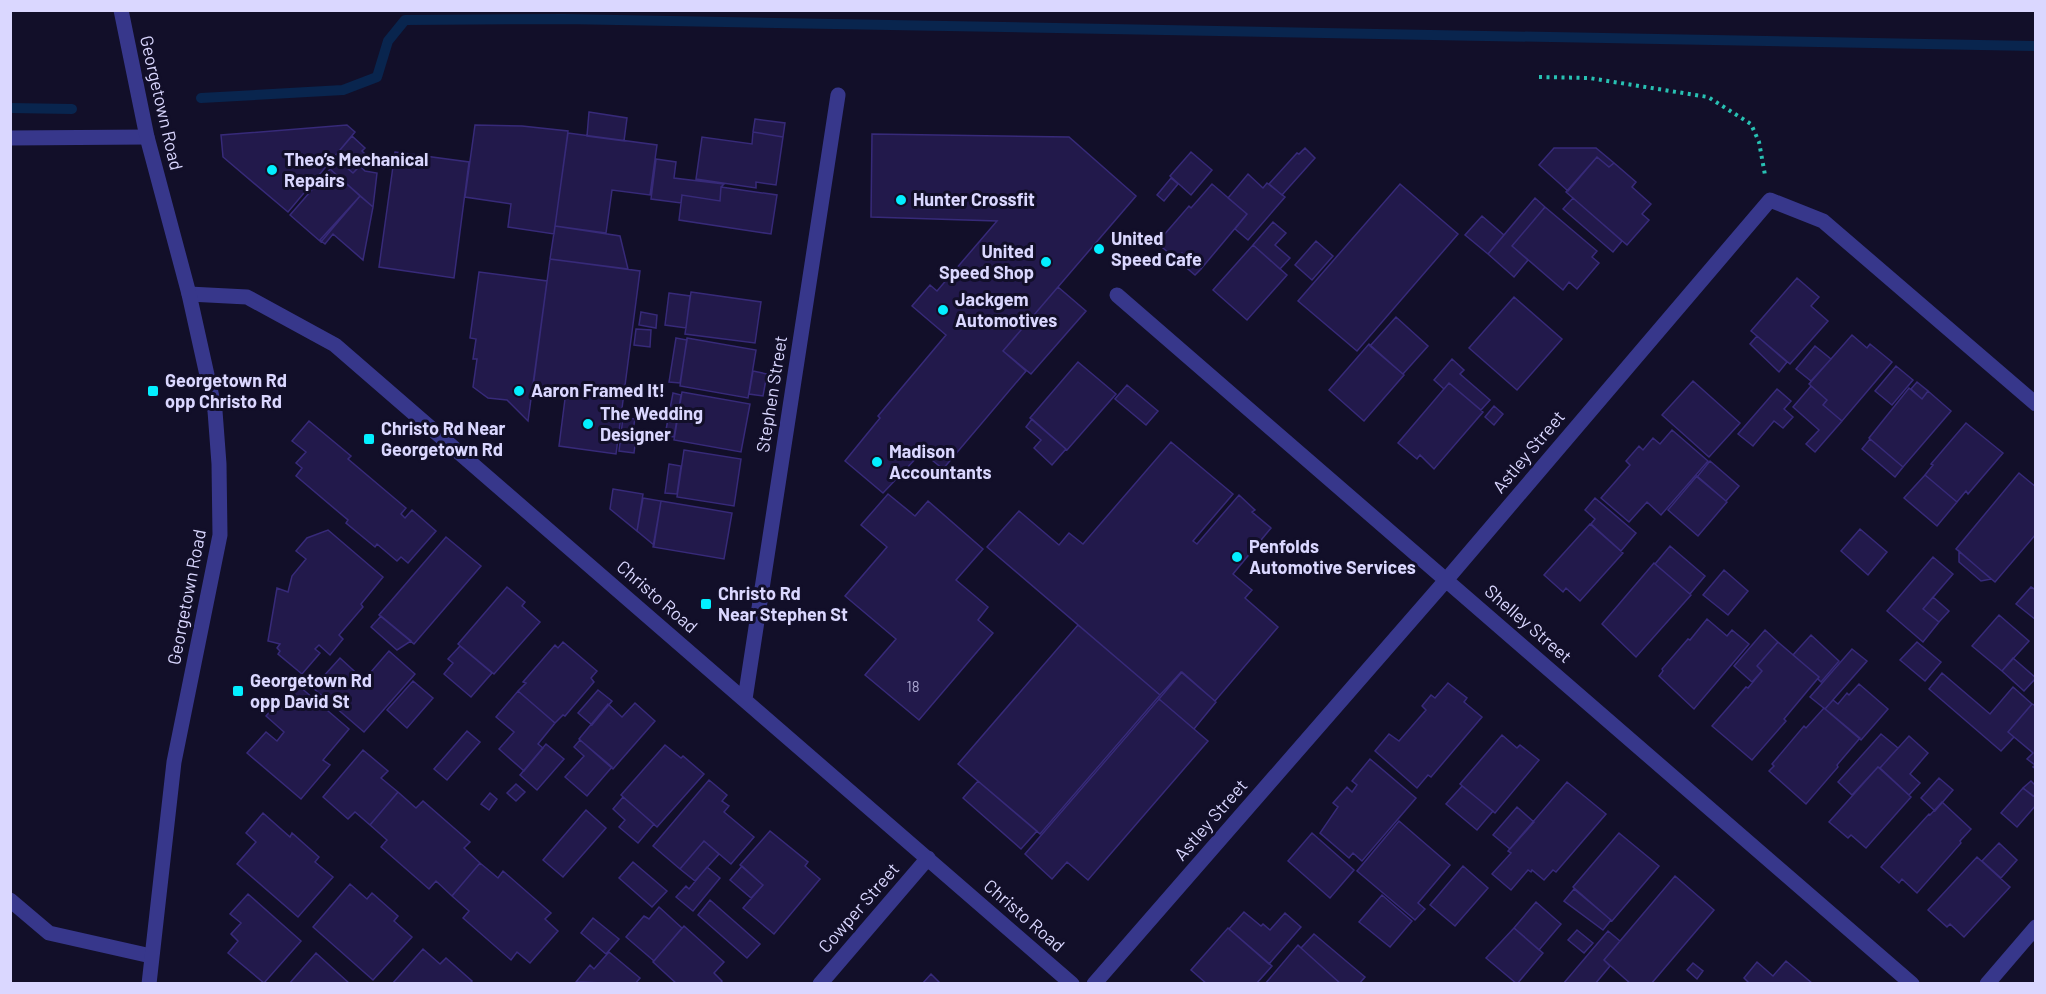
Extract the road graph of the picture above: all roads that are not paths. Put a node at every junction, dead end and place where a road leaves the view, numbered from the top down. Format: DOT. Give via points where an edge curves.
graph roads {
  1 [pos="121,10"];
  2 [pos="838,95"];
  3 [pos="147,137"];
  4 [pos="10,138"];
  5 [pos="189,294"];
  6 [pos="1117,295"];
  7 [pos="2036,404"];
  8 [pos="1447,579"];
  9 [pos="745,699"];
  10 [pos="928,858"];
  11 [pos="10,900"];
  12 [pos="2036,927"];
  13 [pos="151,956"];
  14 [pos="149,984"];
  15 [pos="820,984"];
  16 [pos="1072,984"];
  17 [pos="1094,984"];
  18 [pos="1912,984"];
  19 [pos="1987,984"];
  1 -- 3 [label="street, Georgetown Road"];
  2 -- 9 [label="street, Stephen Street"];
  3 -- 4 [label="street"];
  3 -- 5 [label="street, Georgetown Road"];
  5 -- 9 [label="street, Christo Road" via="247,297 335,345"];
  5 -- 13 [label="street, Georgetown Road" via="215,411 220,535 174,762"];
  6 -- 8 [label="street, Shelley Street"];
  7 -- 8 [label="street, Astley Street" via="1823,221 1770,200"];
  8 -- 17 [label="street, Astley Street"];
  8 -- 18 [label="street, Shelley Street"];
  9 -- 10 [label="street, Christo Road"];
  10 -- 15 [label="street, Cowper Street"];
  10 -- 16 [label="street, Christo Road"];
  11 -- 13 [label="street" via="49,933"];
  12 -- 19 [label="street"];
  13 -- 14 [label="street, Georgetown Road"];
}
